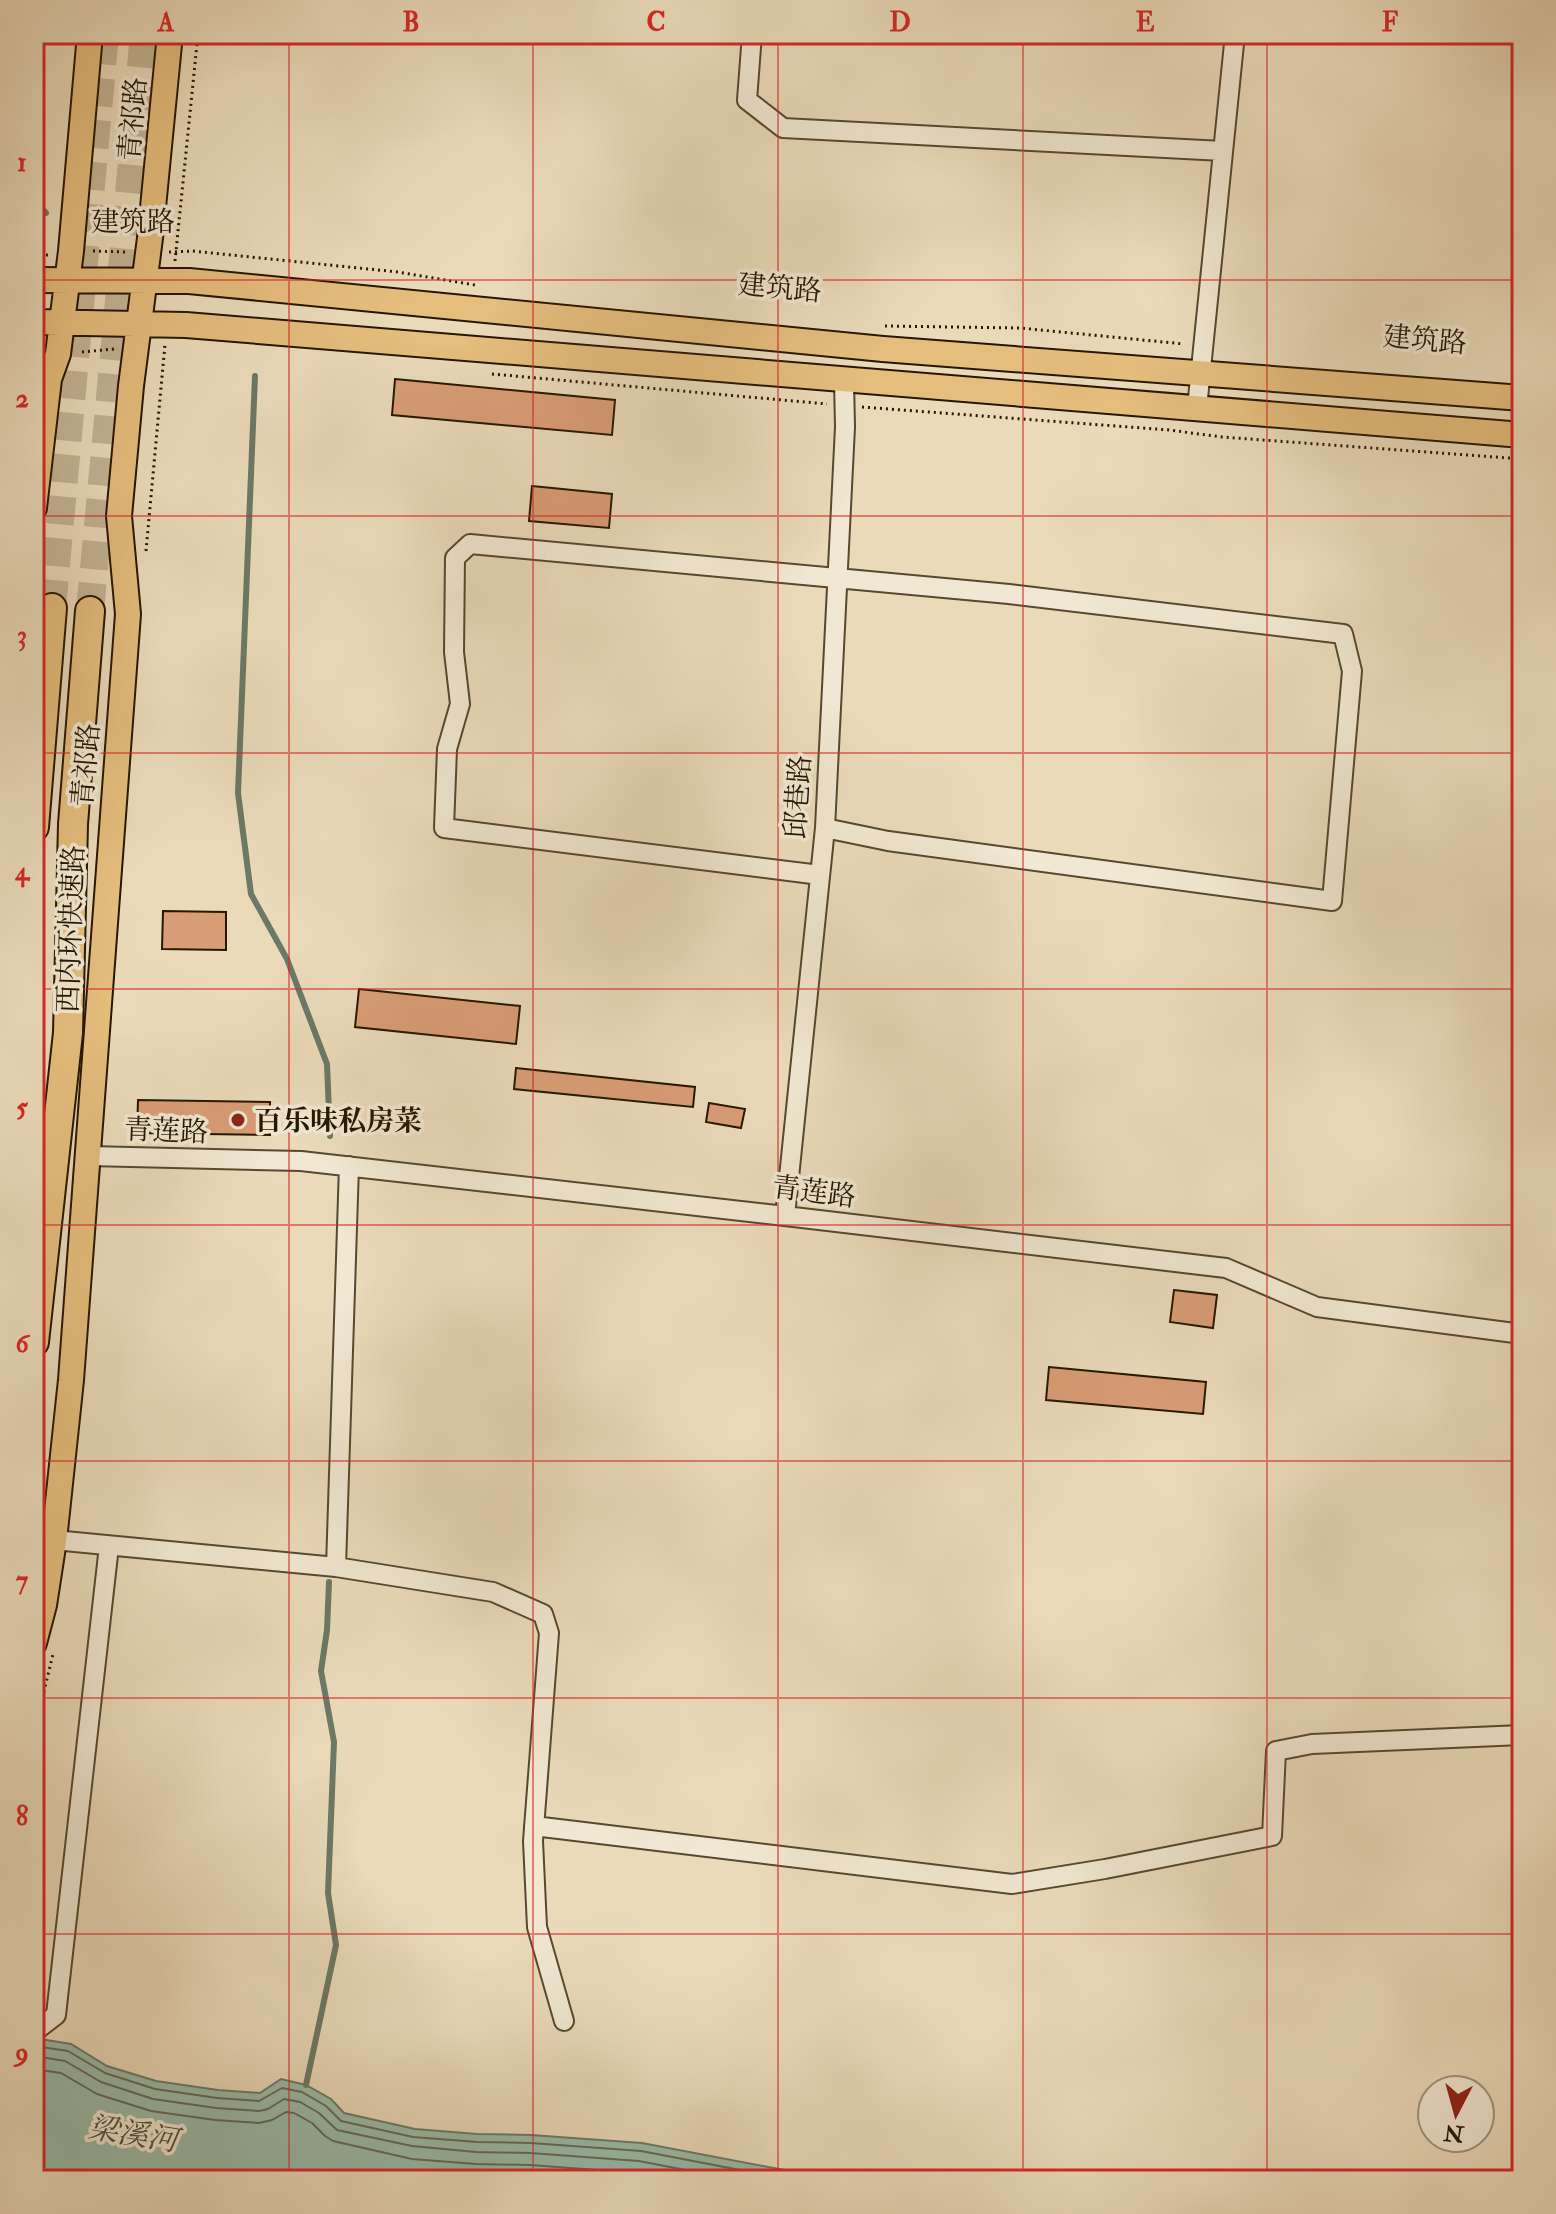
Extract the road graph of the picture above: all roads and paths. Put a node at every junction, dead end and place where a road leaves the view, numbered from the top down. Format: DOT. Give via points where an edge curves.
graph roads {
  1 [pos="90,34"];
  2 [pos="170,34"];
  3 [pos="752,34"];
  4 [pos="1235,34"];
  5 [pos="1223,151"];
  6 [pos="71,251"];
  7 [pos="148,252"];
  8 [pos="34,255"];
  9 [pos="66,279"];
  10 [pos="34,280"];
  11 [pos="145,281"];
  12 [pos="476,286"];
  13 [pos="34,322"];
  14 [pos="60,324"];
  15 [pos="884,326"];
  16 [pos="138,336"];
  17 [pos="175,344"];
  18 [pos="1203,348"];
  19 [pos="58,354"];
  20 [pos="481,373"];
  21 [pos="1201,375"];
  22 [pos="844,380"];
  23 [pos="1522,398"];
  24 [pos="845,406"];
  25 [pos="1197,408"];
  26 [pos="1522,435"];
  27 [pos="1522,459"];
  28 [pos="34,508"];
  29 [pos="837,578"];
  30 [pos="52,608"];
  31 [pos="90,611"];
  32 [pos="34,827"];
  33 [pos="825,828"];
  34 [pos="820,875"];
  35 [pos="89,1156"];
  36 [pos="349,1166"];
  37 [pos="785,1216"];
  38 [pos="1522,1334"];
  39 [pos="34,1342"];
  40 [pos="54,1540"];
  41 [pos="109,1546"];
  42 [pos="336,1567"];
  43 [pos="34,1643"];
  44 [pos="1522,1735"];
  45 [pos="534,1826"];
  46 [pos="564,2021"];
  47 [pos="34,2028"];
  1 -- 6 [label="main road, 青祁路"];
  2 -- 7 [label="main road, 青祁路"];
  3 -- 5 [label="street" via="747,100 783,128"];
  4 -- 5 [label="street"];
  5 -- 18 [label="street"];
  6 -- 7 [label="path, 建筑路"];
  6 -- 8 [label="path, 建筑路"];
  6 -- 9 [label="main road, 青祁路"];
  7 -- 11 [label="main road, 青祁路"];
  7 -- 12 [label="path, 建筑路" via="192,251 398,272"];
  9 -- 10 [label="main road, 建筑路"];
  9 -- 11 [label="main road, 建筑路"];
  9 -- 14 [label="main road, 青祁路"];
  11 -- 16 [label="main road, 青祁路"];
  11 -- 21 [label="main road, 建筑路"];
  13 -- 14 [label="main road"];
  14 -- 16 [label="main road"];
  14 -- 19 [label="main road, 青祁路"];
  15 -- 18 [label="path" via="1020,328"];
  16 -- 17 [label="path"];
  16 -- 19 [label="path"];
  16 -- 22 [label="main road" via="202,326"];
  16 -- 35 [label="main road, 青祁路" via="119,516 128,614"];
  18 -- 21 [label="street"];
  19 -- 28 [label="main road, 青祁路" via="49,379"];
  20 -- 24 [label="path"];
  21 -- 23 [label="main road, 建筑路"];
  21 -- 25 [label="street"];
  22 -- 24 [label="street, 邱巷路"];
  22 -- 25 [label="main road"];
  24 -- 27 [label="path"];
  24 -- 29 [label="street, 邱巷路"];
  25 -- 26 [label="main road"];
  29 -- 33 [label="street, 邱巷路"];
  29 -- 33 [label="street" via="1343,634 1352,671 1332,901"];
  29 -- 34 [label="street" via="470,544 455,558 454,652 460,704 447,749 444,828"];
  30 -- 32 [label="highway, 西内环快速路"];
  31 -- 39 [label="highway, 西内环快速路" via="73,824 68,1033"];
  33 -- 34 [label="street, 邱巷路"];
  34 -- 37 [label="street, 邱巷路"];
  35 -- 36 [label="street, 青莲路"];
  35 -- 40 [label="main road, 青祁路"];
  36 -- 37 [label="street, 青莲路"];
  36 -- 42 [label="street"];
  37 -- 38 [label="street, 青莲路" via="1226,1268 1317,1307"];
  40 -- 41 [label="street"];
  40 -- 43 [label="main road, 青祁路"];
  41 -- 42 [label="street"];
  41 -- 47 [label="street" via="56,2015"];
  42 -- 45 [label="street" via="493,1592 543,1614 549,1633"];
  44 -- 45 [label="street" via="1312,1744 1276,1751 1272,1836 1012,1884"];
  45 -- 46 [label="street" via="537,1927"];
}
